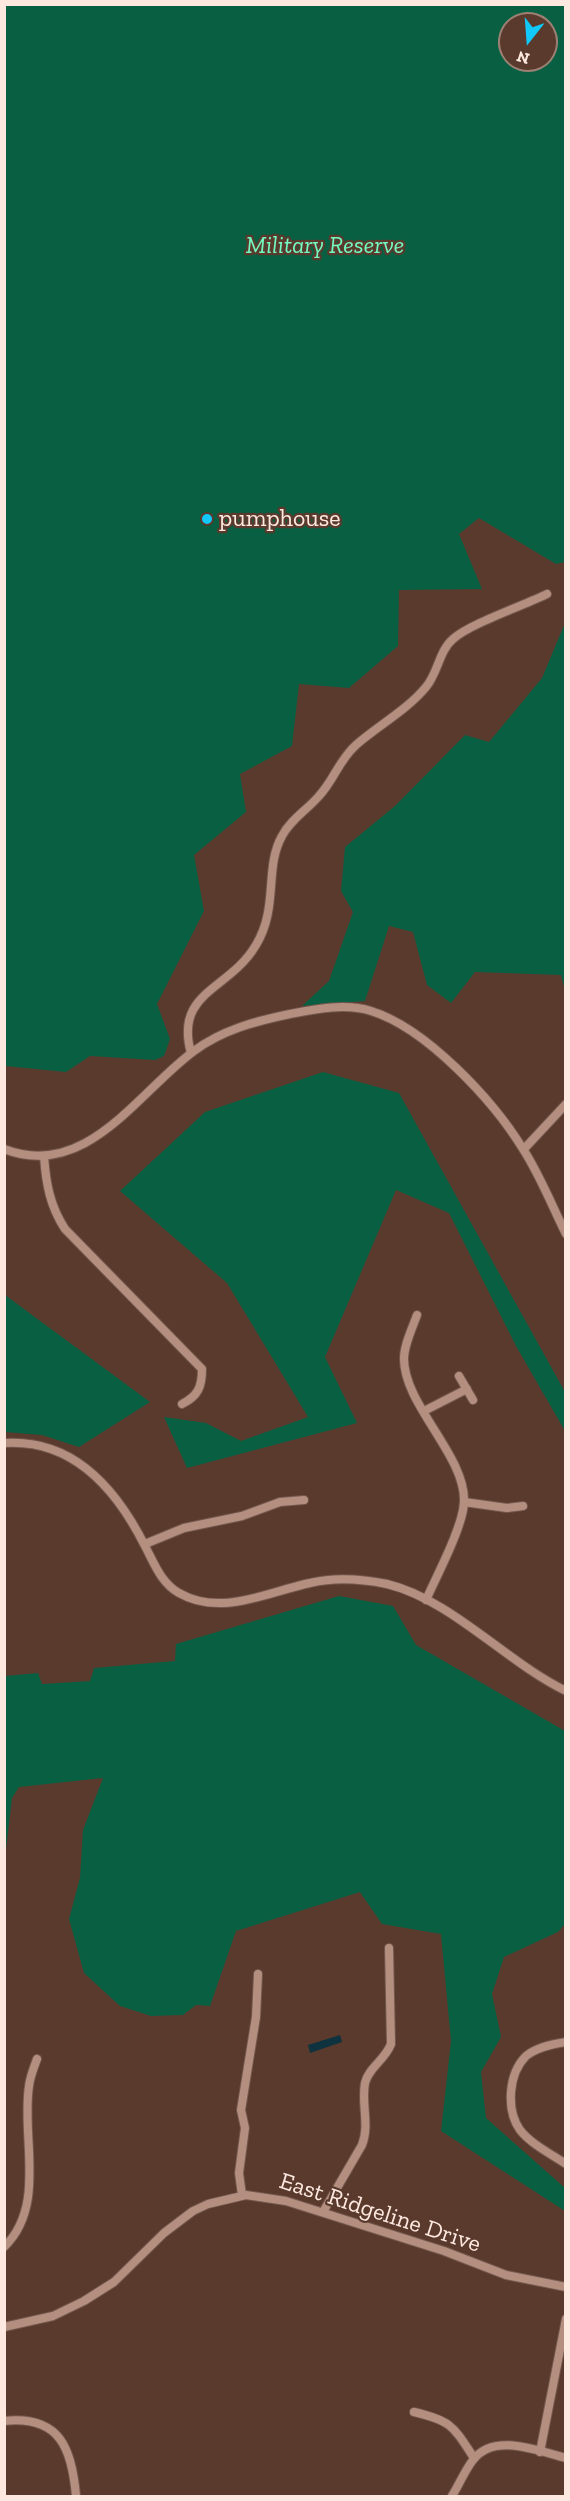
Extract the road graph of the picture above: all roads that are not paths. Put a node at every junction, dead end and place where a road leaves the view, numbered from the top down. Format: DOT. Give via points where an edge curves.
graph roads {
  1 [pos="547,594"];
  2 [pos="191,1053"];
  3 [pos="566,1104"];
  4 [pos="4,1149"];
  5 [pos="524,1149"];
  6 [pos="44,1156"];
  7 [pos="566,1234"];
  8 [pos="417,1316"];
  9 [pos="459,1376"];
  10 [pos="467,1389"];
  11 [pos="473,1400"];
  12 [pos="182,1404"];
  13 [pos="424,1411"];
  14 [pos="4,1443"];
  15 [pos="304,1500"];
  16 [pos="464,1502"];
  17 [pos="523,1506"];
  18 [pos="145,1544"];
  19 [pos="426,1600"];
  20 [pos="564,1688"];
  21 [pos="389,1948"];
  22 [pos="258,1974"];
  23 [pos="566,2042"];
  24 [pos="37,2059"];
  25 [pos="566,2163"];
  26 [pos="242,2195"];
  27 [pos="323,2212"];
  28 [pos="4,2247"];
  29 [pos="566,2287"];
  30 [pos="566,2319"];
  31 [pos="4,2327"];
  32 [pos="414,2412"];
  33 [pos="4,2421"];
  34 [pos="540,2452"];
  35 [pos="474,2458"];
  36 [pos="566,2458"];
  37 [pos="76,2496"];
  38 [pos="453,2496"];
  1 -- 2 [label="street" via="452,640 427,687 356,745 320,795 289,824 277,847 271,905 262,936 240,967 191,1009 186,1034"];
  2 -- 5 [label="street" via="232,1030 270,1018 341,1007 369,1010 400,1023 428,1042 496,1111"];
  2 -- 6 [label="street" via="111,1128 86,1143"];
  3 -- 5 [label="street"];
  4 -- 6 [label="street"];
  5 -- 7 [label="street"];
  6 -- 12 [label="street" via="53,1211 65,1229 202,1369 196,1397"];
  8 -- 13 [label="street" via="404,1359 408,1380"];
  9 -- 10 [label="street"];
  10 -- 11 [label="street"];
  10 -- 13 [label="street"];
  13 -- 16 [label="street" via="457,1472"];
  14 -- 18 [label="street" via="37,1444 80,1463 114,1495"];
  15 -- 18 [label="street" via="280,1502 242,1516 184,1528"];
  16 -- 17 [label="street" via="507,1509"];
  16 -- 19 [label="street"];
  18 -- 19 [label="street" via="164,1582 178,1593 210,1604 233,1603 338,1579 389,1585"];
  19 -- 20 [label="street"];
  21 -- 27 [label="street" via="391,2044 364,2086 366,2136"];
  22 -- 26 [label="street" via="255,2029 241,2110 245,2128 239,2173"];
  23 -- 25 [label="street" via="551,2044 526,2056 510,2098 520,2130"];
  24 -- 28 [label="street" via="29,2085 25,2215"];
  26 -- 27 [label="street, East Ridgeline Drive" via="273,2197"];
  26 -- 31 [label="street, East Ridgeline Drive" via="193,2211 164,2233 114,2282 90,2298 53,2316"];
  27 -- 29 [label="street, East Ridgeline Drive" via="506,2275"];
  30 -- 34 [label="street"];
  32 -- 35 [label="street" via="447,2422"];
  33 -- 37 [label="street" via="23,2420 43,2426 61,2440 72,2459"];
  34 -- 35 [label="street" via="500,2445"];
  34 -- 36 [label="street"];
  35 -- 38 [label="street"];
}
